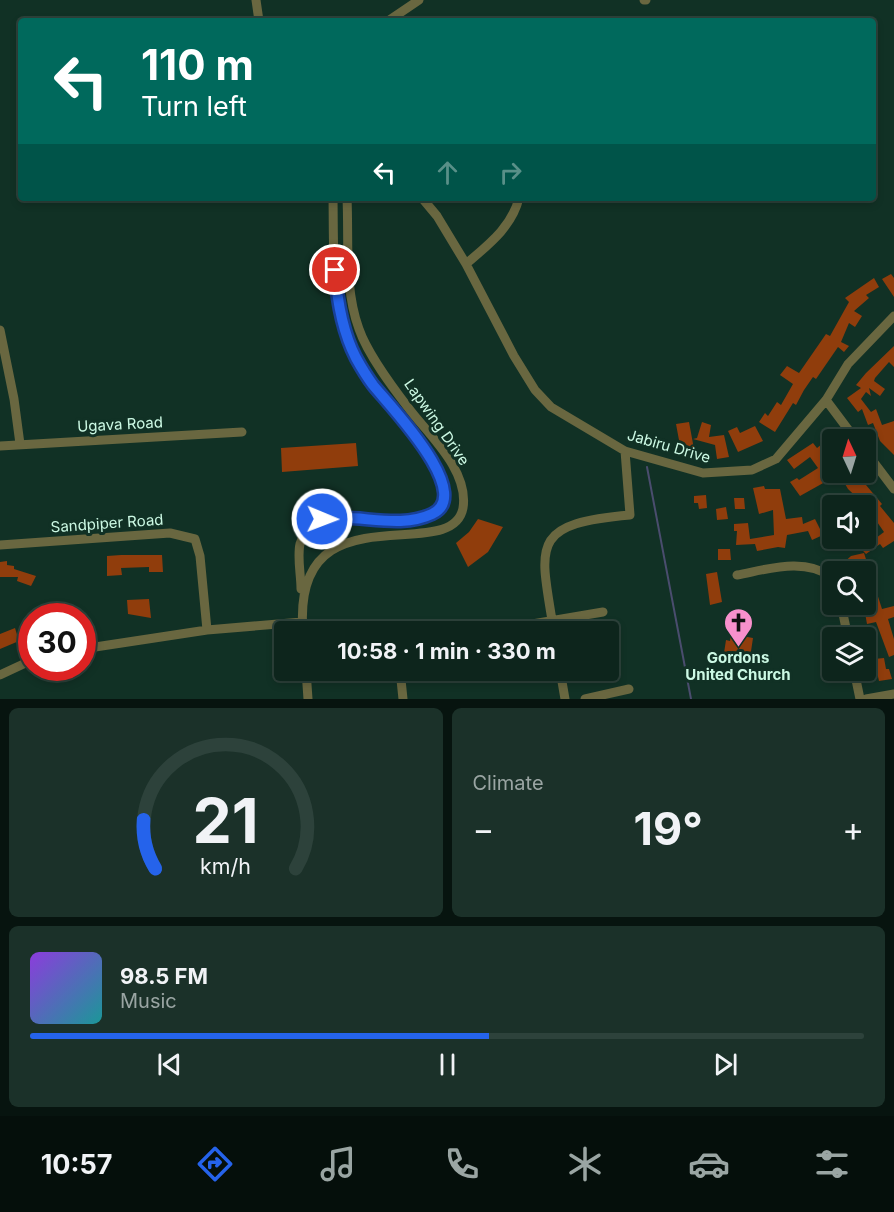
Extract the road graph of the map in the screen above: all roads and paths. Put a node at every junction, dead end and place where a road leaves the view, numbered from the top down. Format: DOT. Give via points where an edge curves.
graph roads {
  1 [pos="256,0"];
  2 [pos="419,0"];
  3 [pos="259,18"];
  4 [pos="392,18"];
  5 [pos="333,201"];
  6 [pos="347,201"];
  7 [pos="424,201"];
  8 [pos="518,201"];
  9 [pos="466,264"];
  10 [pos="894,316"];
  11 [pos="0,330"];
  12 [pos="3,354"];
  13 [pos="826,400"];
  14 [pos="848,429"];
  15 [pos="242,432"];
  16 [pos="20,444"];
  17 [pos="0,446"];
  18 [pos="625,452"];
  19 [pos="876,465"];
  20 [pos="894,489"];
  21 [pos="0,545"];
  22 [pos="822,571"];
  23 [pos="737,575"];
  24 [pos="302,601"];
  25 [pos="603,612"];
  26 [pos="302,621"];
  27 [pos="552,621"];
  28 [pos="274,628"];
  29 [pos="207,630"];
  30 [pos="96,647"];
  31 [pos="18,667"];
  32 [pos="0,675"];
  33 [pos="307,681"];
  34 [pos="401,681"];
  35 [pos="563,681"];
  36 [pos="856,681"];
  37 [pos="629,689"];
  38 [pos="894,694"];
  39 [pos="308,699"];
  40 [pos="403,699"];
  41 [pos="565,699"];
  42 [pos="585,699"];
  43 [pos="860,699"];
  44 [pos="866,699"];
  1 -- 3 [label="street"];
  2 -- 4 [label="street"];
  5 -- 24 [label="street" via="336,291 355,356 429,454 441,478 444,498 434,514 416,518 327,518 311,525 300,544"];
  6 -- 24 [label="street, Lapwing Drive" via="351,295 364,342 448,460 461,487 462,508 458,519 443,530 360,538 338,546 315,567"];
  7 -- 9 [label="street, Jabiru Drive"];
  8 -- 9 [label="street" via="508,224"];
  9 -- 18 [label="street, Jabiru Drive" via="514,356 541,398"];
  10 -- 13 [label="street, Jabiru Drive" via="849,364"];
  11 -- 12 [label="street"];
  12 -- 16 [label="street"];
  13 -- 14 [label="street"];
  13 -- 18 [label="street, Jabiru Drive" via="776,459 752,470 703,473"];
  15 -- 16 [label="street, Ugava Road"];
  16 -- 17 [label="street, Ugava Road"];
  18 -- 27 [label="street" via="630,515 567,527 554,534 548,544 543,571"];
  19 -- 20 [label="street"];
  21 -- 29 [label="street, Sandpiper Road" via="170,533 195,539"];
  22 -- 23 [label="street" via="794,565"];
  24 -- 26 [label="street, Lapwing Drive"];
  25 -- 27 [label="street"];
  28 -- 29 [label="street"];
  29 -- 30 [label="street"];
  31 -- 32 [label="street"];
  33 -- 39 [label="street"];
  34 -- 40 [label="street"];
  35 -- 41 [label="street"];
  36 -- 43 [label="street"];
  37 -- 42 [label="street"];
  38 -- 44 [label="street"];
}
